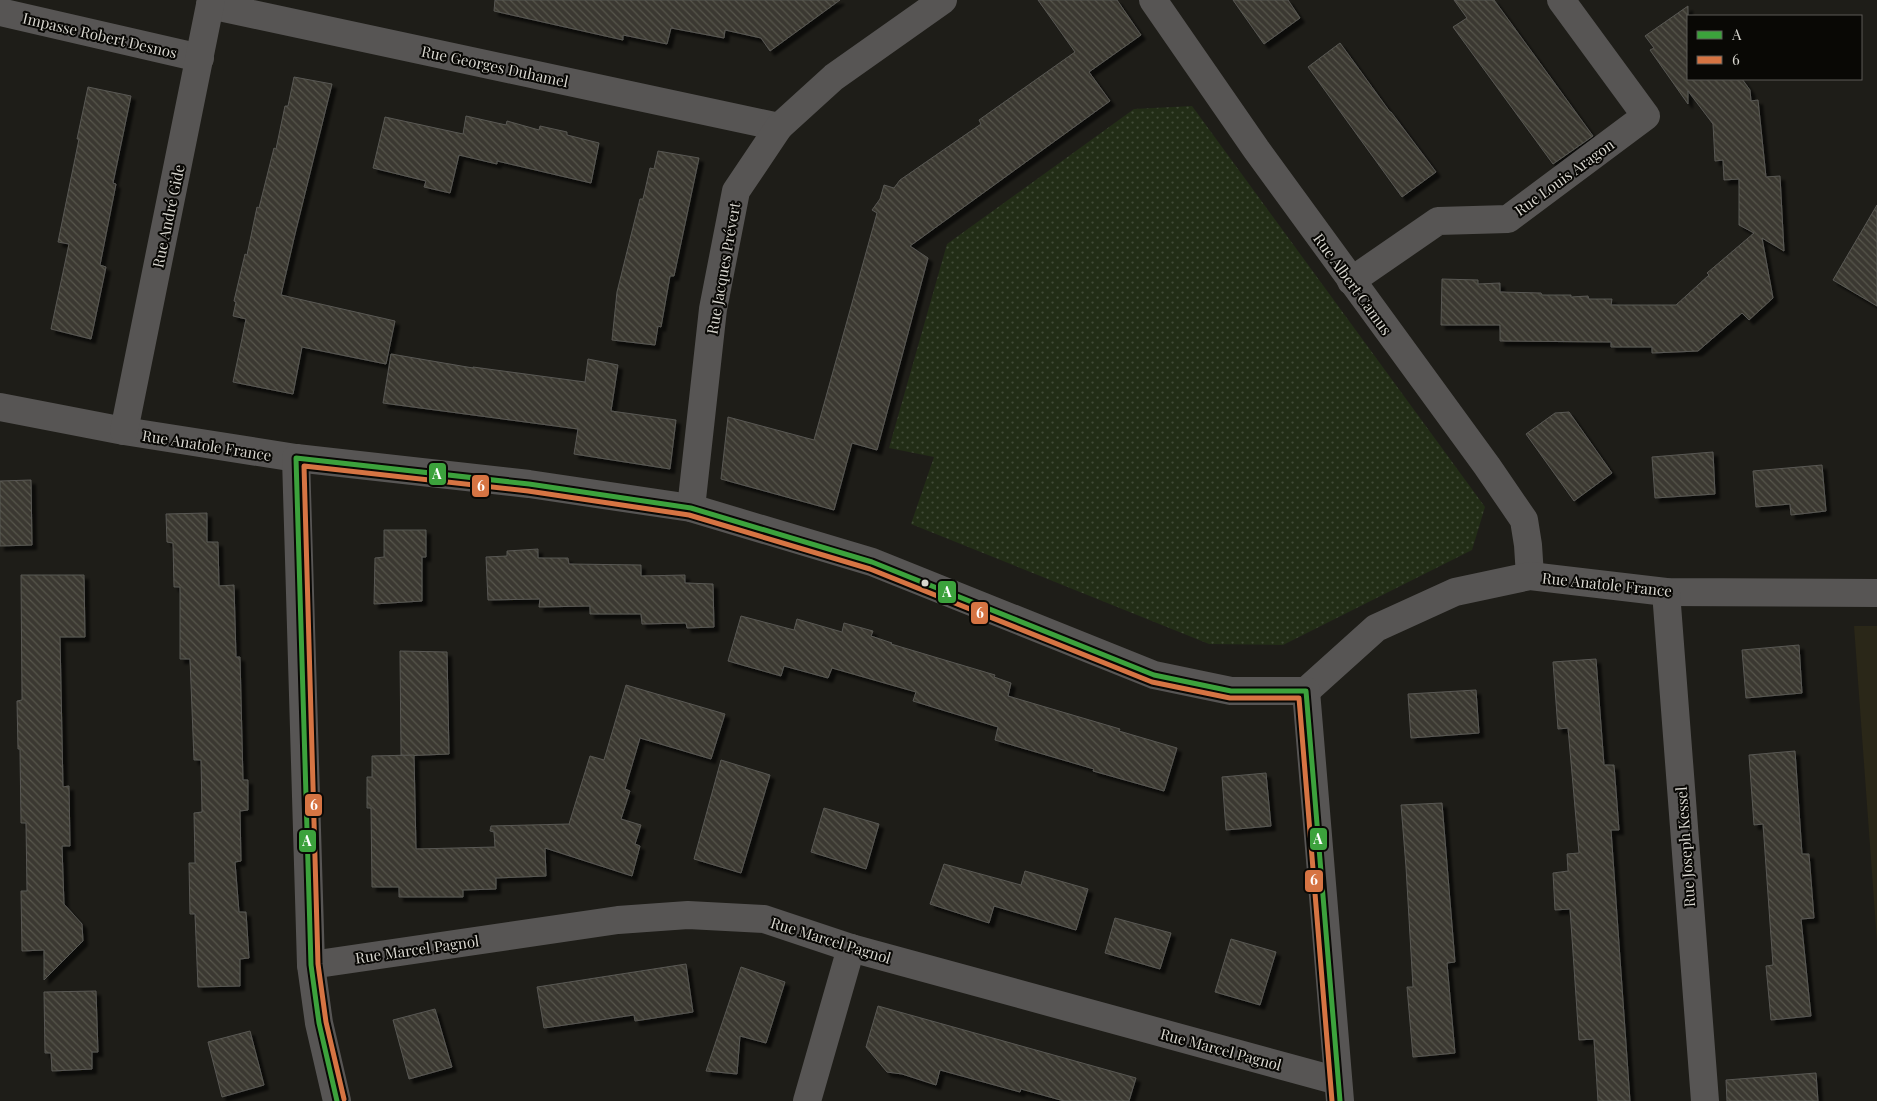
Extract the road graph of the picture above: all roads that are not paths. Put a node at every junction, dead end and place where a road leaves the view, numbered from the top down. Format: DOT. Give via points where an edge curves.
graph roads {
  1 [pos="943,0"];
  2 [pos="1153,0"];
  3 [pos="1561,0"];
  4 [pos="211,2"];
  5 [pos="0,12"];
  6 [pos="200,58"];
  7 [pos="779,127"];
  8 [pos="1351,281"];
  9 [pos="0,407"];
  10 [pos="124,431"];
  11 [pos="296,458"];
  12 [pos="691,508"];
  13 [pos="1530,576"];
  14 [pos="1666,592"];
  15 [pos="1877,593"];
  16 [pos="1306,691"];
  17 [pos="850,948"];
  18 [pos="311,965"];
  19 [pos="1339,1091"];
  20 [pos="337,1101"];
  21 [pos="807,1101"];
  22 [pos="1705,1101"];
  1 -- 7 [label="street, Rue Jacques Prévert" via="834,77"];
  2 -- 8 [label="street, Rue Albert Camus"];
  3 -- 8 [label="street, Rue Louis Aragon" via="1646,116 1508,219 1438,221"];
  4 -- 6 [label="street, Rue André Gide"];
  4 -- 7 [label="street, Rue Georges Duhamel"];
  5 -- 6 [label="street, Impasse Robert Desnos"];
  6 -- 10 [label="street, Rue André Gide"];
  7 -- 12 [label="street, Rue Jacques Prévert" via="736,191 714,309"];
  8 -- 13 [label="street, Rue Albert Camus" via="1524,520"];
  9 -- 10 [label="street, Rue Anatole France"];
  10 -- 11 [label="street, Rue Anatole France"];
  11 -- 12 [label="street, Rue Anatole France" via="530,484"];
  11 -- 18 [label="street"];
  12 -- 16 [label="street, Rue Anatole France" via="872,562 1154,675 1231,690"];
  13 -- 14 [label="street, Rue Anatole France"];
  13 -- 16 [label="street, Rue Anatole France" via="1455,592 1376,628"];
  14 -- 15 [label="street, Rue Anatole France"];
  14 -- 22 [label="street, Rue Joseph Kessel"];
  16 -- 19 [label="street"];
  17 -- 18 [label="street, Rue Marcel Pagnol" via="764,919 688,915 618,920"];
  17 -- 19 [label="street, Rue Marcel Pagnol"];
  17 -- 21 [label="street"];
  18 -- 20 [label="street" via="319,1023"];
}
